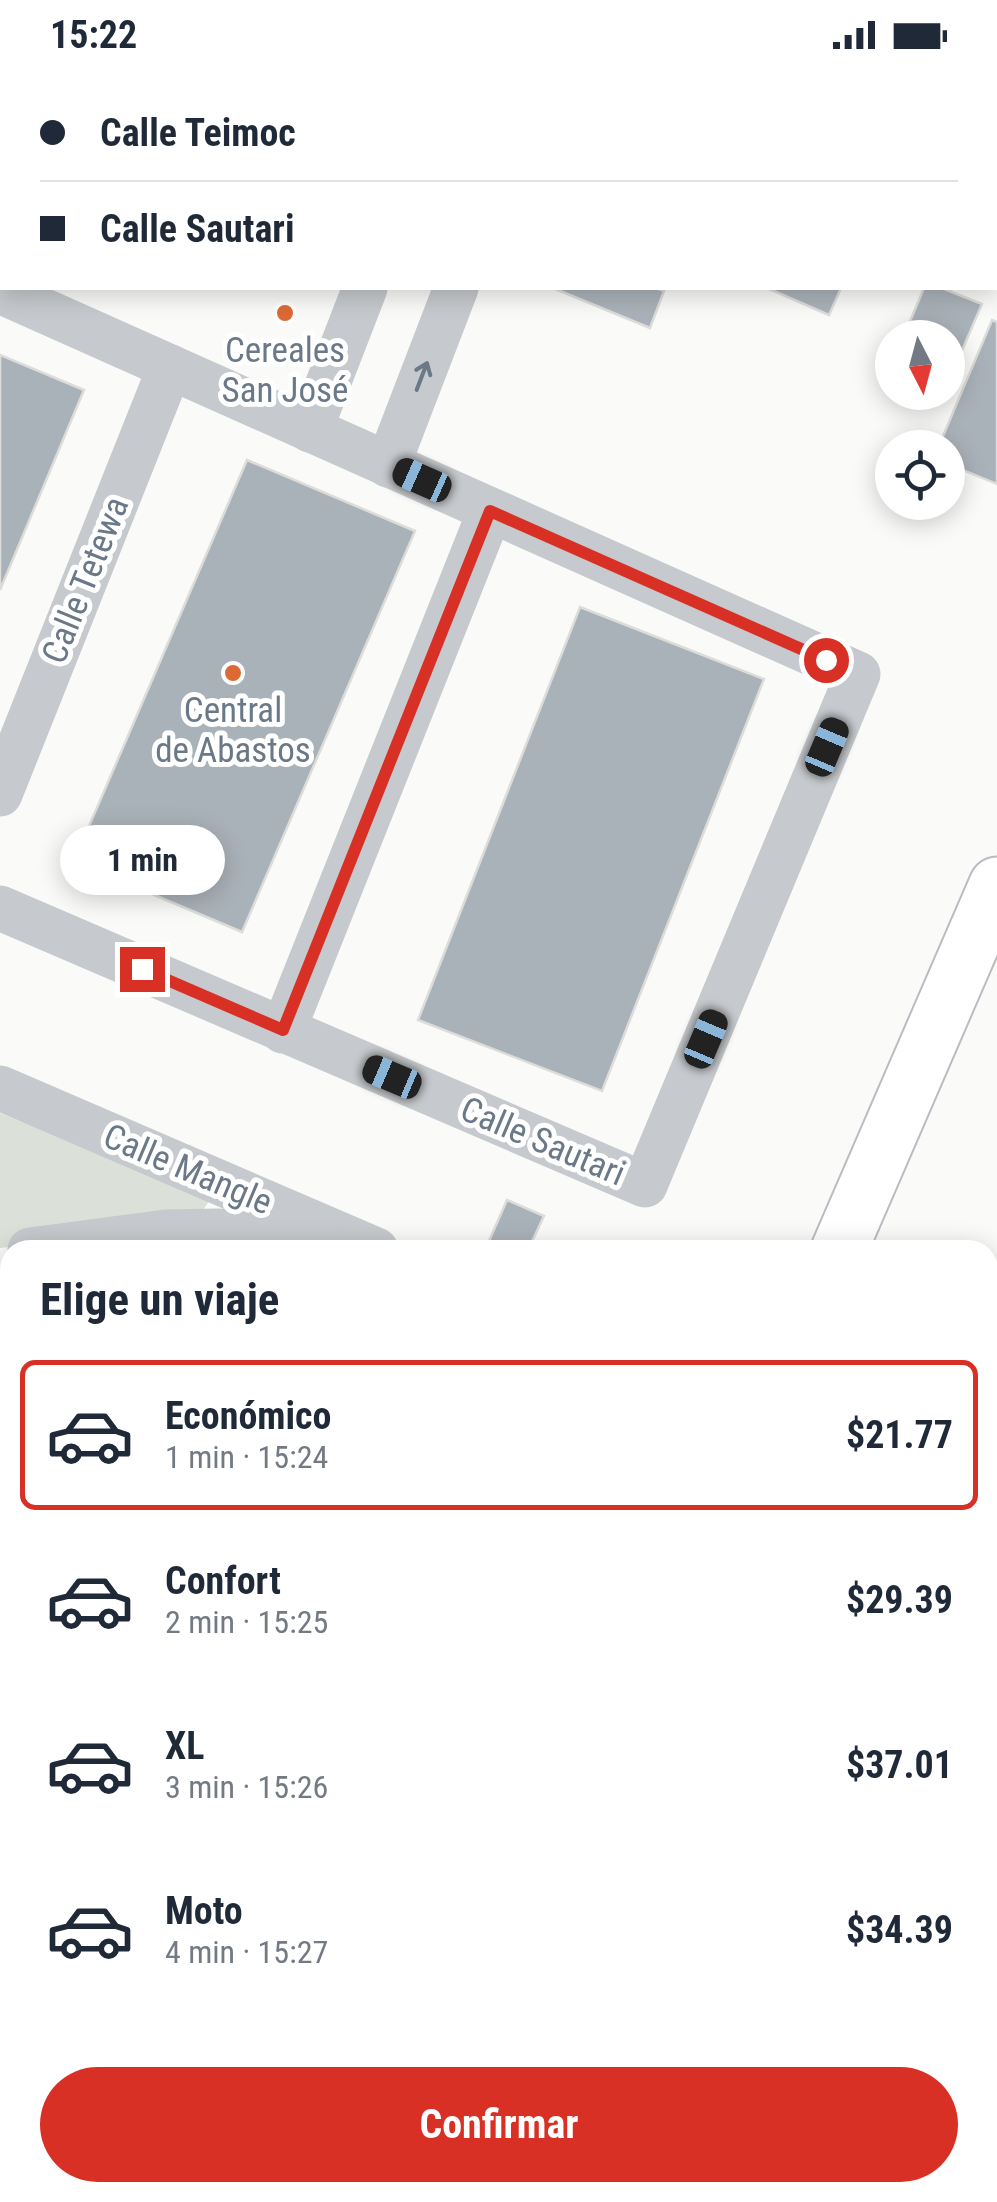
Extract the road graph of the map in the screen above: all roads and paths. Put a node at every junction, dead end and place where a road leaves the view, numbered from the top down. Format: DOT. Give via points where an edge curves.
graph roads {
  1 [pos="0,290"];
  2 [pos="364,290"];
  3 [pos="455,290"];
  4 [pos="170,367"];
  5 [pos="310,430"];
  6 [pos="388,465"];
  7 [pos="490,511"];
  8 [pos="0,794"];
  9 [pos="997,885"];
  10 [pos="0,908"];
  11 [pos="283,1030"];
  12 [pos="0,1088"];
  13 [pos="106,1240"];
  14 [pos="321,1240"];
  15 [pos="353,1240"];
  16 [pos="844,1240"];
  1 -- 4 [label="street"];
  2 -- 5 [label="street"];
  6 -- 3 [label="street, one-way"];
  4 -- 5 [label="street"];
  4 -- 8 [label="street, Calle Tetewa"];
  5 -- 6 [label="street"];
  6 -- 7 [label="street"];
  7 -- 11 [label="street"];
  7 -- 11 [label="street, Calle Sautari" via="858,674 644,1184"];
  9 -- 16 [label="main road"];
  10 -- 11 [label="street, Calle Sautari"];
  12 -- 15 [label="street, Calle Mangle"];
  13 -- 14 [label="street" via="218,1230"];
}
